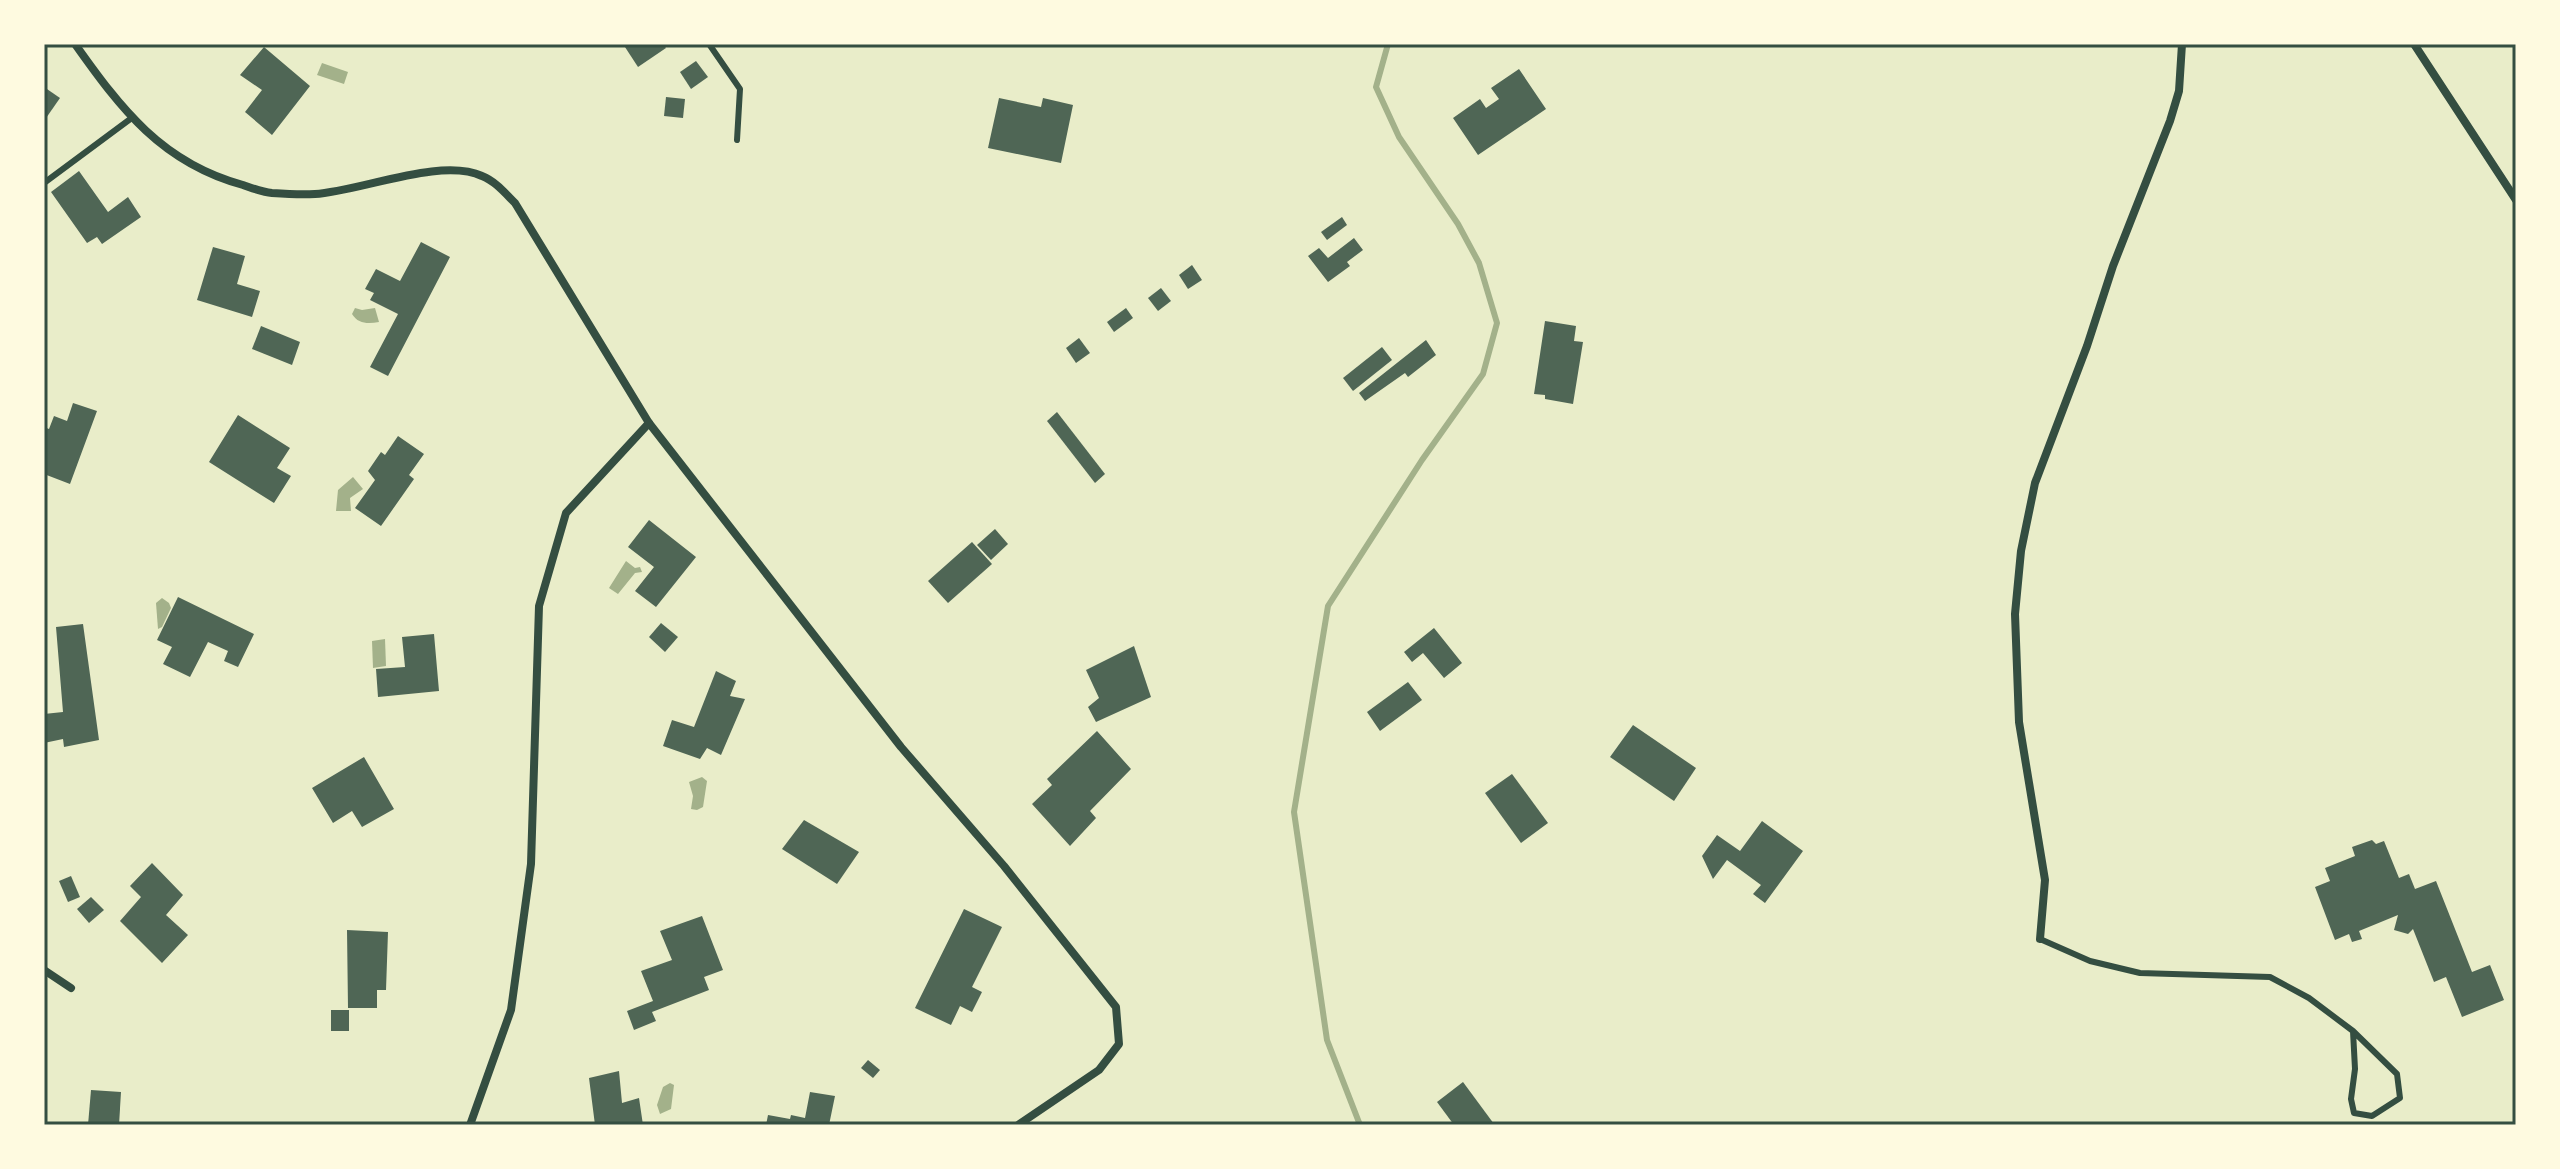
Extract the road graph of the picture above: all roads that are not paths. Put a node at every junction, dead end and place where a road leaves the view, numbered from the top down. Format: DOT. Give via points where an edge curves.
graph roads {
  1 [pos="75,44"];
  2 [pos="709,44"];
  3 [pos="2182,44"];
  4 [pos="2414,44"];
  5 [pos="133,117"];
  6 [pos="737,140"];
  7 [pos="44,183"];
  8 [pos="2516,200"];
  9 [pos="649,423"];
  10 [pos="2040,939"];
  11 [pos="44,970"];
  12 [pos="71,988"];
  13 [pos="2353,1031"];
  14 [pos="470,1125"];
  15 [pos="1018,1125"];
  1 -- 5 [label="street"];
  2 -- 6 [label="lane" via="740,89"];
  3 -- 10 [label="street" via="2179,91 2170,121 2035,483 2021,551 2015,614 2019,722 2045,880"];
  4 -- 8 [label="street"];
  5 -- 7 [label="lane"];
  5 -- 9 [label="street" via="151,138 189,164 270,193 315,194 445,169 481,175 515,203"];
  9 -- 14 [label="street" via="566,513 539,606 529,877 511,1010"];
  9 -- 15 [label="street" via="901,747 1116,1007 1119,1044 1099,1070"];
  10 -- 13 [label="lane" via="2090,961 2140,973 2270,977"];
  11 -- 12 [label="street"];
  13 -- 13 [label="lane" via="2397,1074 2400,1098 2372,1116 2354,1113"];
}
